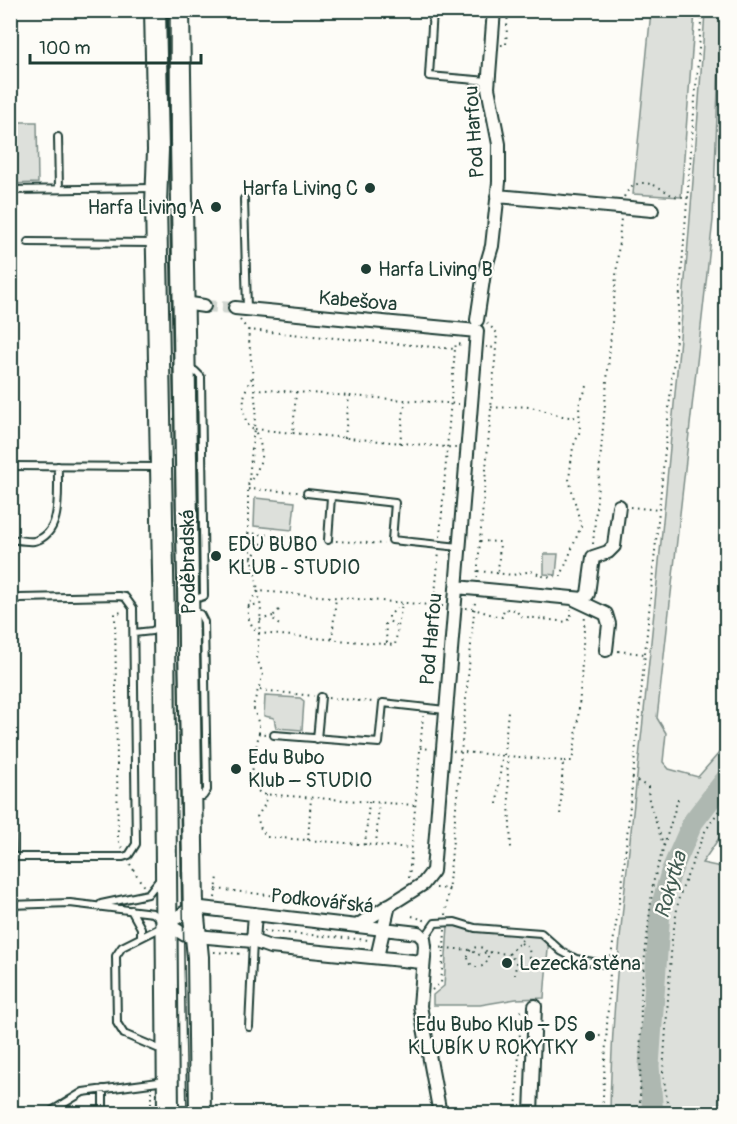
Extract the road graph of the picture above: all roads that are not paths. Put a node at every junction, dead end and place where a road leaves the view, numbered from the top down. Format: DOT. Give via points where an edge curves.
graph roads {
  1 [pos="155,10"];
  2 [pos="179,10"];
  3 [pos="433,10"];
  4 [pos="494,10"];
  5 [pos="489,81"];
  6 [pos="58,137"];
  7 [pos="156,188"];
  8 [pos="59,189"];
  9 [pos="10,190"];
  10 [pos="497,196"];
  11 [pos="244,199"];
  12 [pos="652,210"];
  13 [pos="28,242"];
  14 [pos="156,243"];
  15 [pos="184,303"];
  16 [pos="204,306"];
  17 [pos="240,309"];
  18 [pos="477,326"];
  19 [pos="10,466"];
  20 [pos="58,466"];
  21 [pos="161,466"];
  22 [pos="307,493"];
  23 [pos="331,498"];
  24 [pos="619,506"];
  25 [pos="10,539"];
  26 [pos="328,540"];
  27 [pos="459,547"];
  28 [pos="456,587"];
  29 [pos="572,598"];
  30 [pos="10,607"];
  31 [pos="164,624"];
  32 [pos="134,633"];
  33 [pos="606,650"];
  34 [pos="321,697"];
  35 [pos="445,710"];
  36 [pos="274,735"];
  37 [pos="317,739"];
  38 [pos="10,776"];
  39 [pos="11,857"];
  40 [pos="166,865"];
  41 [pos="10,905"];
  42 [pos="388,905"];
  43 [pos="93,906"];
  44 [pos="193,906"];
  45 [pos="131,910"];
  46 [pos="255,914"];
  47 [pos="167,924"];
  48 [pos="358,925"];
  49 [pos="384,927"];
  50 [pos="195,935"];
  51 [pos="253,936"];
  52 [pos="141,938"];
  53 [pos="424,943"];
  54 [pos="377,957"];
  55 [pos="422,962"];
  56 [pos="610,965"];
  57 [pos="535,1006"];
  58 [pos="249,1027"];
  59 [pos="167,1052"];
  60 [pos="167,1081"];
  61 [pos="102,1089"];
  62 [pos="26,1113"];
  63 [pos="103,1113"];
  64 [pos="168,1113"];
  65 [pos="200,1113"];
  66 [pos="440,1113"];
  67 [pos="531,1113"];
  1 -- 7 [label="main road, Poděbradská"];
  2 -- 15 [label="main road, Poděbradská"];
  3 -- 5 [label="lane" via="429,76"];
  4 -- 5 [label="street, Pod Harfou"];
  5 -- 10 [label="street, Pod Harfou" via="498,144"];
  6 -- 8 [label="lane"];
  7 -- 8 [label="lane"];
  7 -- 14 [label="main road, Poděbradská"];
  8 -- 9 [label="lane"];
  10 -- 12 [label="street"];
  10 -- 18 [label="street, Pod Harfou"];
  11 -- 17 [label="lane"];
  13 -- 14 [label="lane"];
  14 -- 21 [label="main road, Poděbradská"];
  15 -- 16 [label="street"];
  15 -- 44 [label="main road, Poděbradská"];
  17 -- 18 [label="street, Kabešova"];
  18 -- 27 [label="street, Pod Harfou"];
  19 -- 20 [label="lane"];
  20 -- 21 [label="lane"];
  20 -- 25 [label="lane" via="53,527 46,536 33,541"];
  21 -- 31 [label="main road, Poděbradská"];
  22 -- 23 [label="lane"];
  23 -- 26 [label="lane"];
  23 -- 27 [label="lane" via="395,503 392,540"];
  24 -- 29 [label="street" via="614,546 592,559 588,594 583,599"];
  27 -- 28 [label="street, Pod Harfou"];
  28 -- 29 [label="street"];
  28 -- 35 [label="street, Pod Harfou"];
  29 -- 33 [label="street" via="606,614"];
  30 -- 32 [label="lane" via="20,598 119,596 129,601"];
  31 -- 32 [label="lane" via="152,631"];
  31 -- 40 [label="main road, Poděbradská"];
  32 -- 39 [label="lane" via="136,844 126,856"];
  34 -- 37 [label="lane"];
  35 -- 37 [label="lane" via="383,703 379,743"];
  35 -- 42 [label="street, Pod Harfou" via="433,872 423,884"];
  36 -- 37 [label="lane"];
  38 -- 39 [label="lane"];
  40 -- 43 [label="lane" via="158,884 148,894"];
  40 -- 47 [label="main road, Poděbradská"];
  41 -- 43 [label="lane"];
  42 -- 48 [label="street, Pod Harfou"];
  42 -- 49 [label="street"];
  43 -- 45 [label="lane"];
  44 -- 46 [label="street, Podkovářská"];
  44 -- 47 [label="street"];
  44 -- 50 [label="main road, Poděbradská"];
  45 -- 47 [label="lane" via="153,913"];
  45 -- 52 [label="lane" via="141,928"];
  46 -- 48 [label="street, Podkovářská"];
  46 -- 51 [label="street, Podkovářská"];
  47 -- 50 [label="street" via="184,935"];
  47 -- 52 [label="lane"];
  47 -- 59 [label="main road, Poděbradská"];
  48 -- 49 [label="street, Podkovářská"];
  49 -- 53 [label="street, Podkovářská" via="418,933"];
  49 -- 54 [label="street, Podkovářská"];
  50 -- 51 [label="street"];
  50 -- 65 [label="main road, Poděbradská"];
  51 -- 54 [label="street" via="270,947"];
  51 -- 58 [label="lane"];
  52 -- 59 [label="lane" via="122,947 116,956 117,1023 124,1034"];
  53 -- 55 [label="street"];
  53 -- 56 [label="lane" via="435,923 455,922 475,928 541,933 576,959"];
  54 -- 55 [label="street"];
  55 -- 66 [label="street" via="420,1006"];
  57 -- 67 [label="street"];
  59 -- 60 [label="main road, Poděbradská"];
  60 -- 61 [label="lane"];
  60 -- 64 [label="main road, Poděbradská"];
  61 -- 62 [label="lane" via="83,1092 50,1112"];
  61 -- 63 [label="lane"];
}
